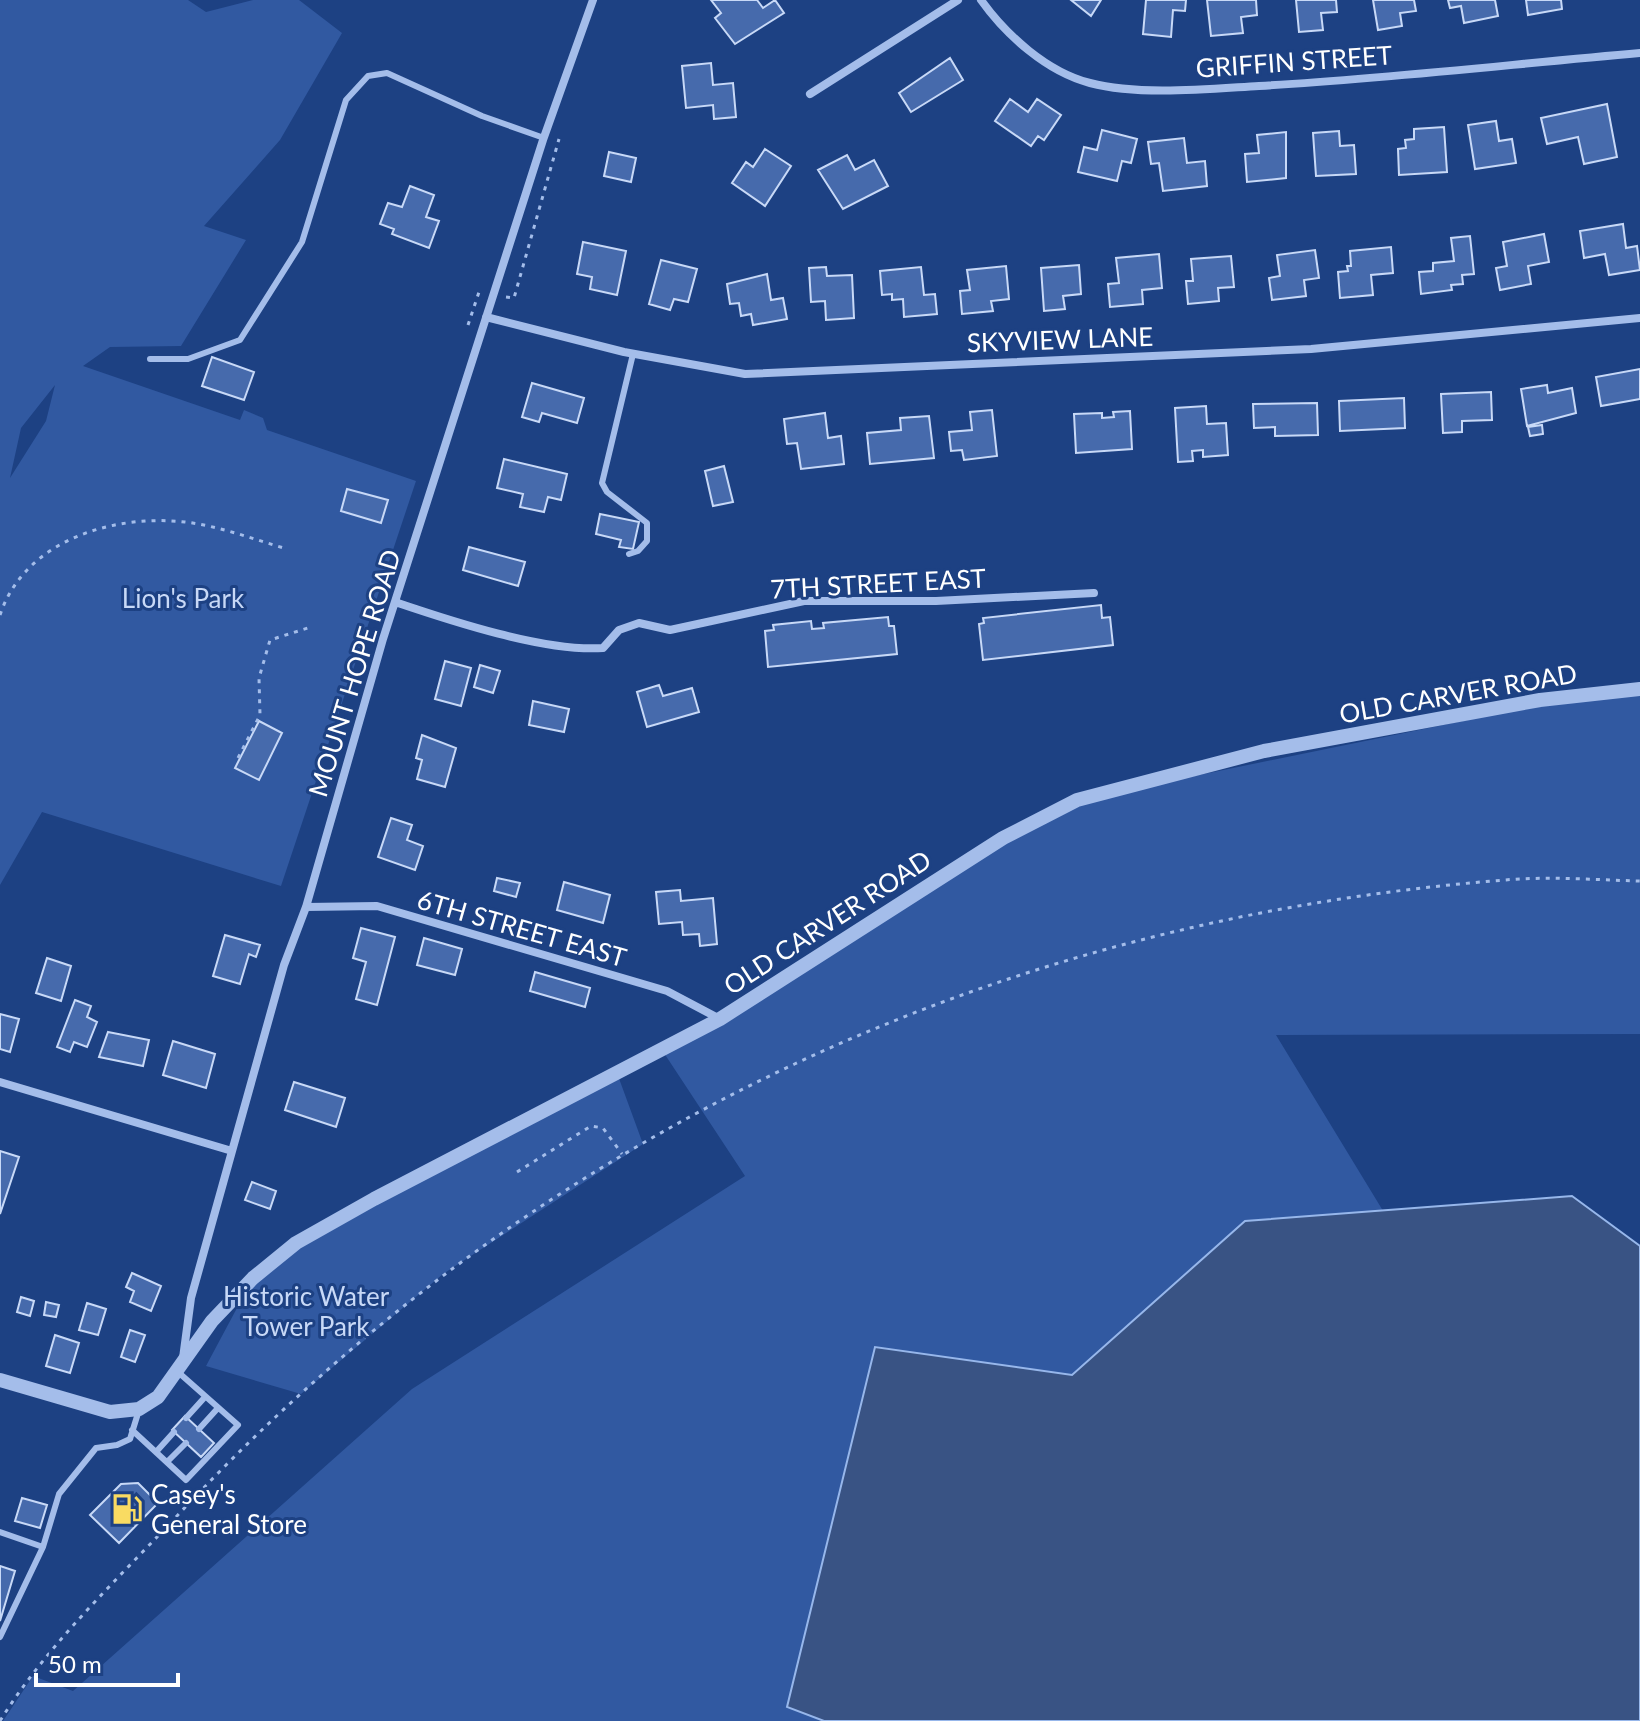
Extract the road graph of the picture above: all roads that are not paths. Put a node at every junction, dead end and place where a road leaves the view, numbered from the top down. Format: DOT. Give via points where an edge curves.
graph roads {
  1 [pos="593,0"];
  2 [pos="958,0"];
  3 [pos="981,0"];
  4 [pos="1640,53"];
  5 [pos="810,94"];
  6 [pos="544,138"];
  7 [pos="486,317"];
  8 [pos="1640,318"];
  9 [pos="633,354"];
  10 [pos="150,359"];
  11 [pos="629,554"];
  12 [pos="1094,593"];
  13 [pos="395,602"];
  14 [pos="1640,689"];
  15 [pos="306,907"];
  16 [pos="720,1019"];
  17 [pos="0,1082"];
  18 [pos="232,1151"];
  19 [pos="180,1369"];
  20 [pos="0,1380"];
  21 [pos="205,1397"];
  22 [pos="218,1408"];
  23 [pos="139,1409"];
  24 [pos="186,1418"];
  25 [pos="199,1429"];
  26 [pos="132,1430"];
  27 [pos="174,1432"];
  28 [pos="186,1443"];
  29 [pos="156,1452"];
  30 [pos="167,1462"];
  31 [pos="0,1532"];
  32 [pos="43,1547"];
  33 [pos="0,1637"];
  1 -- 6 [label="street, MOUNT HOPE ROAD"];
  2 -- 5 [label="street"];
  3 -- 4 [label="street, GRIFFIN STREET" via="1018,41 1066,74 1124,87 1307,83"];
  6 -- 7 [label="street, MOUNT HOPE ROAD"];
  6 -- 10 [label="lane" via="387,73 368,76 346,100 302,242 240,340 188,359"];
  7 -- 9 [label="street, SKYVIEW LANE"];
  7 -- 13 [label="street, MOUNT HOPE ROAD"];
  8 -- 9 [label="street, SKYVIEW LANE" via="1311,349 791,374 745,374"];
  9 -- 11 [label="lane" via="602,483 647,523 647,541"];
  12 -- 13 [label="street, 7TH STREET EAST" via="804,601 670,630 639,623 619,630 603,648 587,650"];
  13 -- 15 [label="street, MOUNT HOPE ROAD"];
  14 -- 16 [label="street, OLD CARVER ROAD" via="1540,700 1264,751 1077,800 1003,838"];
  15 -- 16 [label="street, 6TH STREET EAST" via="377,906 667,991"];
  15 -- 18 [label="street, MOUNT HOPE ROAD" via="284,965"];
  16 -- 19 [label="street, OLD CARVER ROAD" via="296,1243 212,1321"];
  17 -- 18 [label="street"];
  18 -- 19 [label="street, MOUNT HOPE ROAD" via="191,1298"];
  19 -- 21 [label="lane"];
  19 -- 23 [label="street, OLD CARVER ROAD" via="158,1397"];
  20 -- 23 [label="street" via="110,1412"];
  21 -- 22 [label="lane"];
  21 -- 24 [label="lane"];
  22 -- 25 [label="lane"];
  22 -- 30 [label="lane" via="238,1425 186,1480"];
  23 -- 26 [label="lane"];
  26 -- 29 [label="lane"];
  26 -- 32 [label="lane" via="130,1439 96,1448 59,1494"];
  27 -- 29 [label="lane"];
  28 -- 30 [label="lane"];
  29 -- 30 [label="lane"];
  31 -- 32 [label="lane"];
  32 -- 33 [label="lane"];
}
